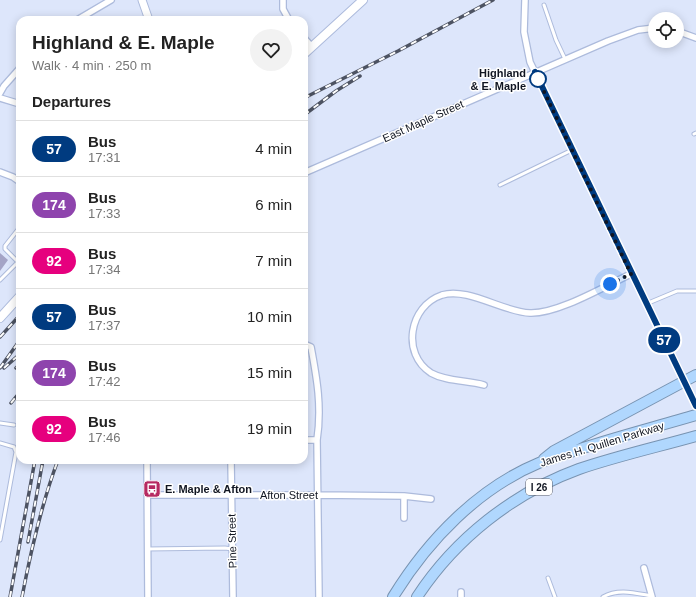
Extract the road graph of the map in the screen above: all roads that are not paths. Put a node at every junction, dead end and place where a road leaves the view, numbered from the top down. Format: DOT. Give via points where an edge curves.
graph roads {
  1 [pos="110,0"];
  2 [pos="142,0"];
  3 [pos="283,0"];
  4 [pos="363,0"];
  5 [pos="525,0"];
  6 [pos="544,5"];
  7 [pos="84,16"];
  8 [pos="148,16"];
  9 [pos="287,16"];
  10 [pos="648,29"];
  11 [pos="684,34"];
  12 [pos="696,38"];
  13 [pos="308,42"];
  14 [pos="312,47"];
  15 [pos="308,50"];
  16 [pos="565,59"];
  17 [pos="16,72"];
  18 [pos="535,72"];
  19 [pos="0,93"];
  20 [pos="0,98"];
  21 [pos="16,103"];
  22 [pos="572,150"];
  23 [pos="308,171"];
  24 [pos="0,172"];
  25 [pos="16,179"];
  26 [pos="500,185"];
  27 [pos="16,232"];
  28 [pos="16,258"];
  29 [pos="16,264"];
  30 [pos="631,274"];
  31 [pos="0,280"];
  32 [pos="696,290"];
  33 [pos="16,300"];
  34 [pos="646,304"];
  35 [pos="1,316"];
  36 [pos="308,346"];
  37 [pos="696,375"];
  38 [pos="484,385"];
  39 [pos="696,406"];
  40 [pos="696,416"];
  41 [pos="0,423"];
  42 [pos="14,425"];
  43 [pos="696,436"];
  44 [pos="308,440"];
  45 [pos="318,440"];
  46 [pos="0,443"];
  47 [pos="542,462"];
  48 [pos="147,464"];
  49 [pos="231,464"];
  50 [pos="147,495"];
  51 [pos="231,495"];
  52 [pos="319,495"];
  53 [pos="404,496"];
  54 [pos="431,499"];
  55 [pos="404,518"];
  56 [pos="0,540"];
  57 [pos="147,549"];
  58 [pos="232,549"];
  59 [pos="644,568"];
  60 [pos="548,578"];
  61 [pos="652,596"];
  62 [pos="148,597"];
  63 [pos="233,597"];
  64 [pos="319,597"];
  65 [pos="393,597"];
  66 [pos="417,597"];
  67 [pos="555,597"];
  68 [pos="603,597"];
  1 -- 7 [label="street"];
  2 -- 8 [label="street"];
  3 -- 9 [label="street"];
  4 -- 14 [label="main road"];
  5 -- 18 [label="street" via="525,44"];
  6 -- 16 [label="lane"];
  10 -- 16 [label="street, East Maple Street" via="623,35"];
  11 -- 12 [label="street"];
  13 -- 14 [label="street"];
  14 -- 15 [label="main road"];
  16 -- 18 [label="street, East Maple Street"];
  17 -- 19 [label="street"];
  18 -- 22 [label="street"];
  18 -- 23 [label="street, East Maple Street"];
  20 -- 21 [label="street"];
  22 -- 26 [label="lane"];
  22 -- 30 [label="street"];
  24 -- 25 [label="street"];
  27 -- 28 [label="lane" via="5,246"];
  29 -- 31 [label="lane"];
  30 -- 34 [label="street"];
  30 -- 38 [label="street" via="556,308 538,313 518,312 458,294 444,295 428,303 413,327 412,344 419,360 439,376"];
  32 -- 34 [label="lane" via="677,291"];
  33 -- 35 [label="main road"];
  34 -- 39 [label="street, bridge"];
  36 -- 45 [label="street" via="311,347 318,384 321,417"];
  37 -- 47 [label="highway" via="554,451"];
  40 -- 47 [label="highway, James H. Quillen Parkway / I 26"];
  41 -- 42 [label="lane"];
  43 -- 66 [label="highway, James H. Quillen Parkway / I 26" via="579,469 527,493 474,531 438,568"];
  44 -- 45 [label="street"];
  45 -- 52 [label="street"];
  46 -- 56 [label="lane" via="14,447 16,452"];
  47 -- 65 [label="highway, James H. Quillen Parkway / I 26" via="492,490 456,518 418,560"];
  48 -- 50 [label="street"];
  49 -- 51 [label="street, Pine Street"];
  50 -- 51 [label="street, Afton Street"];
  50 -- 57 [label="street"];
  51 -- 52 [label="street, Afton Street"];
  51 -- 58 [label="street, Pine Street"];
  52 -- 53 [label="street, Afton Street"];
  52 -- 64 [label="street"];
  53 -- 54 [label="street, Afton Street"];
  53 -- 55 [label="street"];
  57 -- 58 [label="lane"];
  57 -- 62 [label="street"];
  58 -- 63 [label="street, Pine Street"];
  59 -- 61 [label="street"];
  60 -- 67 [label="lane"];
  61 -- 68 [label="lane" via="626,591 611,592"];
}
